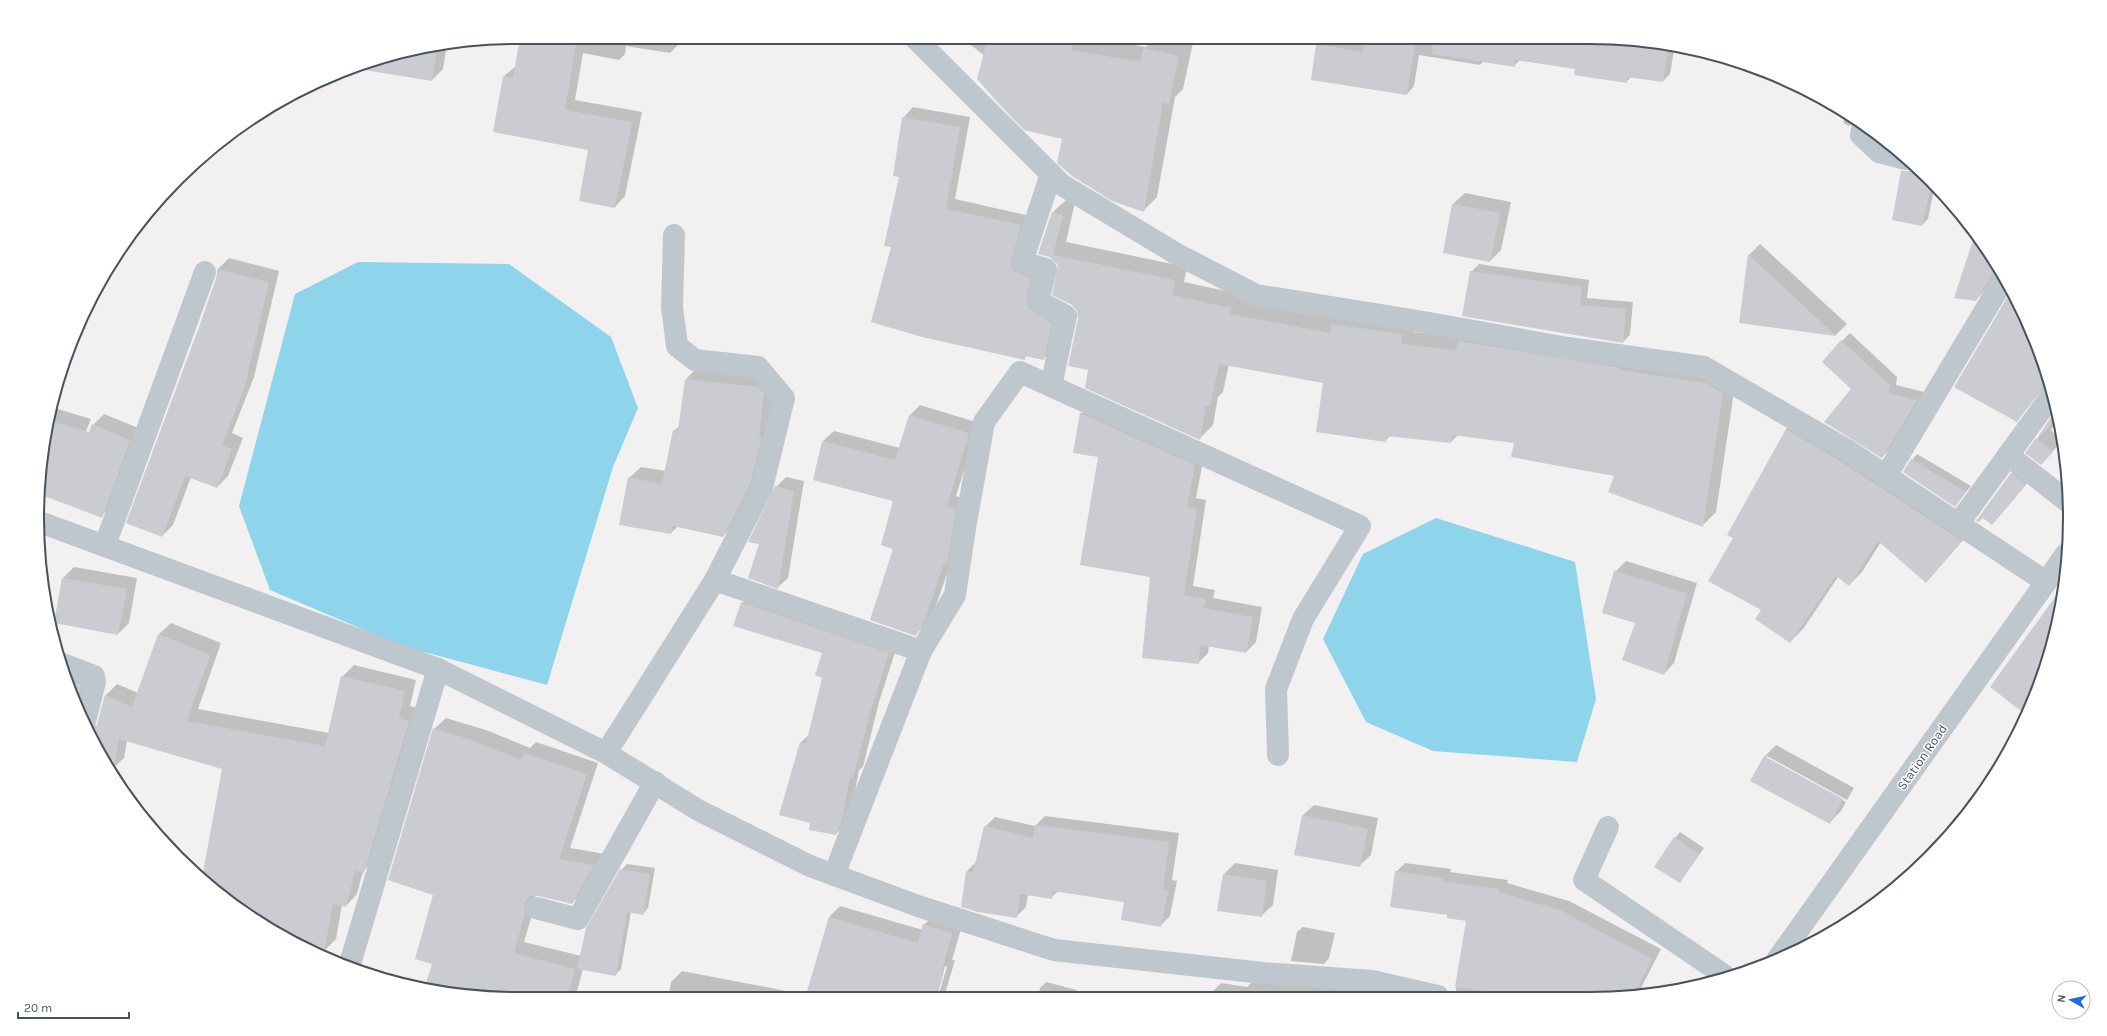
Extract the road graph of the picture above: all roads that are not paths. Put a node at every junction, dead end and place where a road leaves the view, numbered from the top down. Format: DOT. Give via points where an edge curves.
graph roads {
  1 [pos="921,44"];
  2 [pos="1862,131"];
  3 [pos="1895,156"];
  4 [pos="1051,174"];
  5 [pos="674,235"];
  6 [pos="205,272"];
  7 [pos="2002,286"];
  8 [pos="1051,386"];
  9 [pos="2048,400"];
  10 [pos="2008,455"];
  11 [pos="1886,476"];
  12 [pos="2062,498"];
  13 [pos="44,524"];
  14 [pos="1958,524"];
  15 [pos="105,545"];
  16 [pos="2061,561"];
  17 [pos="715,580"];
  18 [pos="2046,582"];
  19 [pos="921,650"];
  20 [pos="68,666"];
  21 [pos="438,669"];
  22 [pos="87,714"];
  23 [pos="606,753"];
  24 [pos="1278,755"];
  25 [pos="655,782"];
  26 [pos="1608,827"];
  27 [pos="834,875"];
  28 [pos="536,908"];
  29 [pos="1784,950"];
  30 [pos="351,961"];
  31 [pos="1721,973"];
  32 [pos="1420,992"];
  1 -- 4 [label="street"];
  2 -- 3 [label="street" via="1862,135 1879,152"];
  4 -- 8 [label="street" via="1022,262 1046,269 1038,301 1066,316"];
  4 -- 11 [label="street" via="1062,184 1176,253 1256,295 1568,348 1704,367 1847,450"];
  5 -- 17 [label="street" via="672,307 677,346 695,360 758,367 784,398 762,488"];
  6 -- 15 [label="street"];
  7 -- 11 [label="street"];
  8 -- 19 [label="street" via="1020,372 984,422 955,595"];
  8 -- 24 [label="street" via="1360,526 1303,619 1276,689"];
  9 -- 10 [label="street"];
  10 -- 12 [label="street"];
  10 -- 14 [label="street"];
  11 -- 14 [label="street"];
  13 -- 15 [label="street"];
  14 -- 18 [label="street"];
  15 -- 21 [label="street"];
  16 -- 18 [label="street, Station Road"];
  17 -- 19 [label="street"];
  17 -- 23 [label="street"];
  18 -- 29 [label="street, Station Road"];
  19 -- 27 [label="street"];
  20 -- 22 [label="street" via="94,676 95,682"];
  21 -- 23 [label="street"];
  21 -- 30 [label="street"];
  23 -- 25 [label="street"];
  25 -- 27 [label="street" via="698,810 810,866"];
  25 -- 28 [label="street" via="578,919"];
  26 -- 31 [label="street" via="1584,880"];
  27 -- 32 [label="street" via="918,906 1054,950 1262,973 1372,981"];
}
